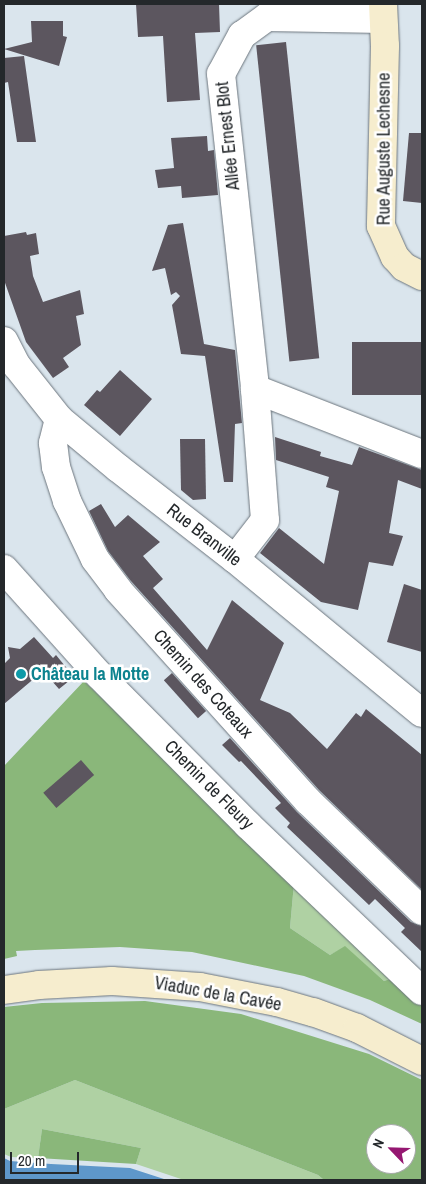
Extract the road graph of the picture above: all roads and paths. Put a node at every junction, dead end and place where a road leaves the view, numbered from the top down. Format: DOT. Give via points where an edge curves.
graph roads {
  1 [pos="383,11"];
  2 [pos="422,276"];
  3 [pos="4,341"];
  4 [pos="255,389"];
  5 [pos="59,419"];
  6 [pos="422,454"];
  7 [pos="235,559"];
  8 [pos="4,569"];
  9 [pos="422,713"];
  10 [pos="422,911"];
  11 [pos="4,990"];
  12 [pos="422,991"];
  13 [pos="422,1061"];
  1 -- 2 [label="main road, Rue Auguste Lechesne" via="381,226 395,257 404,267"];
  1 -- 4 [label="street, Allée Ernest Blot" via="267,17 242,35 221,74"];
  3 -- 5 [label="street, Rue Branville" via="17,366"];
  4 -- 6 [label="street"];
  4 -- 7 [label="street, Allée Ernest Blot" via="265,520"];
  5 -- 7 [label="street, Rue Branville"];
  5 -- 10 [label="street, Chemin des Coteaux" via="53,443 66,501 96,559 118,590 308,801"];
  7 -- 9 [label="street, Rue Branville"];
  8 -- 12 [label="street, Chemin de Fleury" via="99,676 248,825"];
  11 -- 13 [label="main road, Viaduc de la Cavée" via="39,985 136,981 200,987 322,1016 380,1039"];
}
